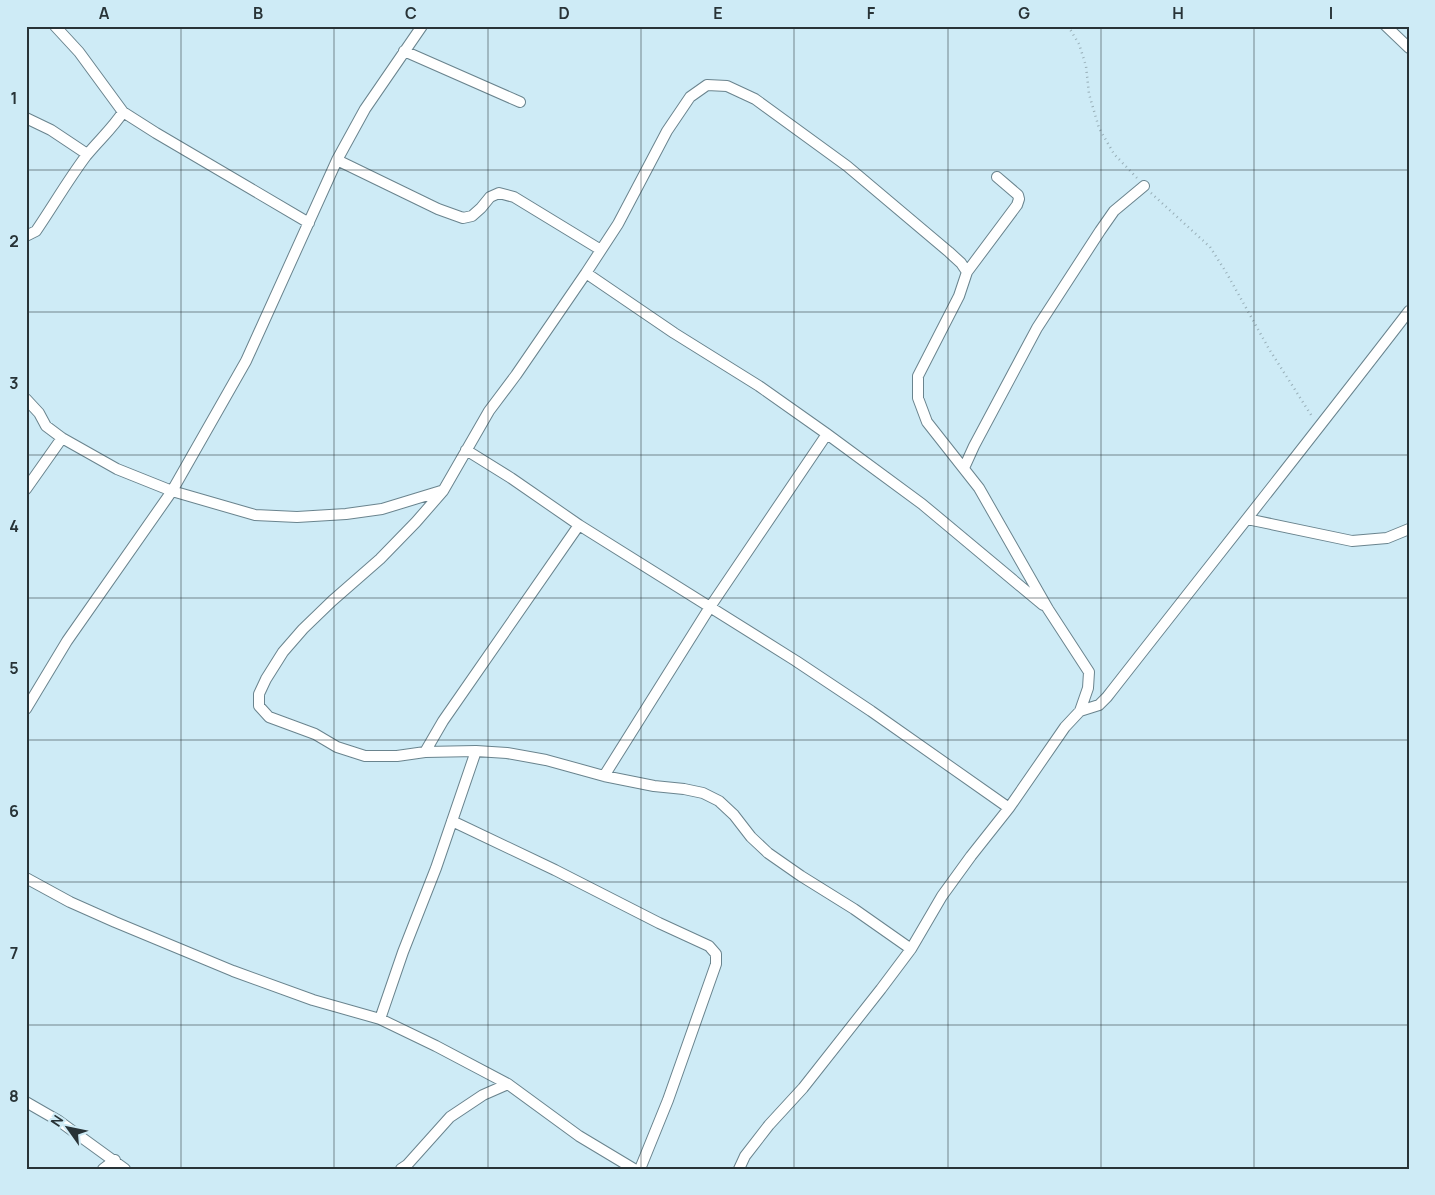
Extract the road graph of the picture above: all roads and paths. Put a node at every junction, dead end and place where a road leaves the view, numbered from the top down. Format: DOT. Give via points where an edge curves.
graph roads {
  1 [pos="55,26"];
  2 [pos="422,26"];
  3 [pos="1068,26"];
  4 [pos="1386,26"];
  5 [pos="1409,48"];
  6 [pos="404,51"];
  7 [pos="520,102"];
  8 [pos="123,112"];
  9 [pos="26,118"];
  10 [pos="88,154"];
  11 [pos="337,160"];
  12 [pos="997,176"];
  13 [pos="1144,186"];
  14 [pos="309,223"];
  15 [pos="26,236"];
  16 [pos="601,250"];
  17 [pos="967,272"];
  18 [pos="586,273"];
  19 [pos="1409,312"];
  20 [pos="26,399"];
  21 [pos="1319,426"];
  22 [pos="828,434"];
  23 [pos="62,438"];
  24 [pos="466,450"];
  25 [pos="964,468"];
  26 [pos="26,489"];
  27 [pos="172,491"];
  28 [pos="443,491"];
  29 [pos="1247,519"];
  30 [pos="579,525"];
  31 [pos="1409,529"];
  32 [pos="710,607"];
  33 [pos="1048,609"];
  34 [pos="26,709"];
  35 [pos="1080,711"];
  36 [pos="476,751"];
  37 [pos="424,752"];
  38 [pos="604,776"];
  39 [pos="1009,808"];
  40 [pos="452,821"];
  41 [pos="26,878"];
  42 [pos="911,949"];
  43 [pos="380,1019"];
  44 [pos="508,1084"];
  45 [pos="26,1102"];
  46 [pos="115,1160"];
  47 [pos="104,1169"];
  48 [pos="125,1169"];
  49 [pos="401,1169"];
  50 [pos="634,1169"];
  51 [pos="640,1169"];
  52 [pos="738,1169"];
  1 -- 8 [label="street" via="79,52"];
  2 -- 6 [label="street"];
  3 -- 13 [label="path" via="1079,44 1086,66 1088,94 1099,128 1114,154"];
  4 -- 5 [label="street"];
  6 -- 7 [label="street"];
  6 -- 11 [label="street" via="365,109"];
  8 -- 10 [label="street"];
  8 -- 14 [label="street"];
  9 -- 10 [label="street"];
  10 -- 15 [label="street" via="36,231"];
  11 -- 14 [label="street"];
  11 -- 16 [label="street" via="463,218 472,216 490,197 499,193 514,197"];
  12 -- 17 [label="street" via="1019,199"];
  13 -- 21 [label="path" via="1210,247 1268,349"];
  13 -- 25 [label="street" via="1114,212 1037,328"];
  14 -- 27 [label="street" via="246,361"];
  16 -- 17 [label="street" via="667,131 690,97 707,85 727,86 755,99 847,166 949,252"];
  16 -- 18 [label="street"];
  17 -- 25 [label="street" via="960,296 918,376 918,398 927,422"];
  18 -- 22 [label="street"];
  18 -- 24 [label="street" via="489,411"];
  19 -- 21 [label="street"];
  20 -- 23 [label="street" via="46,426"];
  21 -- 29 [label="street"];
  22 -- 32 [label="street"];
  22 -- 33 [label="street" via="922,504"];
  23 -- 26 [label="street"];
  23 -- 27 [label="street" via="118,469"];
  24 -- 28 [label="street"];
  24 -- 30 [label="street"];
  25 -- 33 [label="street" via="979,488"];
  27 -- 28 [label="street" via="256,515 297,517 382,509"];
  27 -- 34 [label="street" via="67,641"];
  28 -- 37 [label="street" via="380,559 303,628 283,652 259,694 259,706 269,717 315,734 338,747 364,756"];
  29 -- 31 [label="street" via="1352,540 1387,538"];
  29 -- 35 [label="street" via="1107,697 1099,705"];
  30 -- 32 [label="street"];
  30 -- 37 [label="street"];
  32 -- 38 [label="street"];
  32 -- 39 [label="street" via="870,710"];
  33 -- 35 [label="street" via="1089,672 1088,688"];
  35 -- 39 [label="street" via="1065,727"];
  36 -- 37 [label="street"];
  36 -- 38 [label="street" via="546,760"];
  36 -- 40 [label="street"];
  38 -- 42 [label="street" via="684,788 719,800 768,853"];
  39 -- 42 [label="street" via="942,896"];
  40 -- 43 [label="street"];
  40 -- 51 [label="street" via="709,946 716,954 716,964 668,1100"];
  41 -- 43 [label="street" via="70,902 224,968"];
  42 -- 52 [label="street" via="820,1067 769,1125"];
  43 -- 44 [label="street"];
  44 -- 49 [label="street" via="483,1095 450,1117"];
  44 -- 50 [label="street" via="579,1136"];
  45 -- 46 [label="street"];
  46 -- 47 [label="street"];
  46 -- 48 [label="street"];
}
